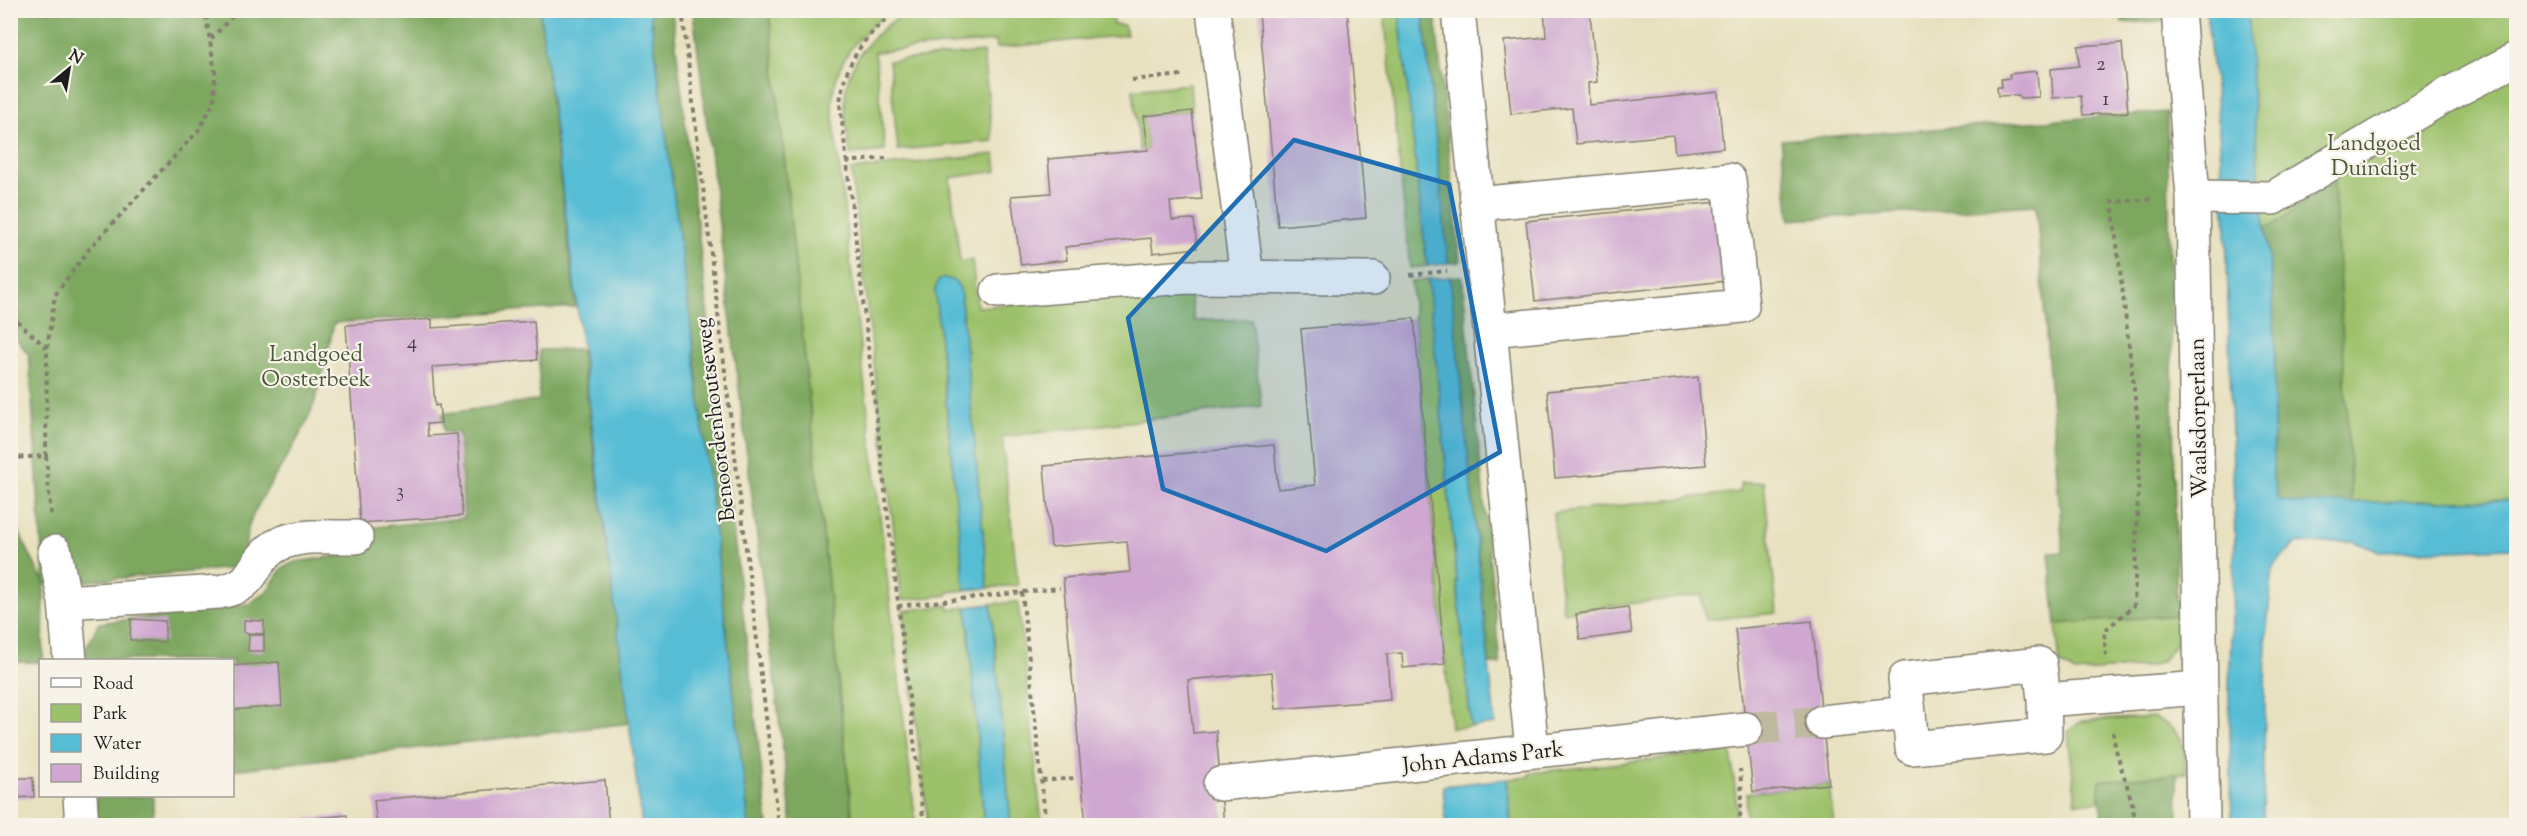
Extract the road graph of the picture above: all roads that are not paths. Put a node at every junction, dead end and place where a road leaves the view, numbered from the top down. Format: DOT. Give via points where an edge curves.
graph roads {
  1 [pos="1214,10"];
  2 [pos="1458,10"];
  3 [pos="2178,10"];
  4 [pos="2517,59"];
  5 [pos="2193,197"];
  6 [pos="1478,204"];
  7 [pos="1247,277"];
  8 [pos="1373,278"];
  9 [pos="998,291"];
  10 [pos="1490,330"];
  11 [pos="356,537"];
  12 [pos="55,552"];
  13 [pos="65,602"];
  14 [pos="70,659"];
  15 [pos="2201,688"];
  16 [pos="2044,700"];
  17 [pos="1909,713"];
  18 [pos="1822,722"];
  19 [pos="1741,729"];
  20 [pos="1532,750"];
  21 [pos="1220,784"];
  22 [pos="80,797"];
  23 [pos="82,825"];
  24 [pos="2203,825"];
  1 -- 7 [label="street"];
  2 -- 6 [label="street"];
  3 -- 5 [label="street, Waalsdorperlaan"];
  4 -- 5 [label="street" via="2443,97 2273,198"];
  5 -- 15 [label="street, Waalsdorperlaan"];
  6 -- 10 [label="street"];
  6 -- 10 [label="street" via="1729,180 1742,306"];
  7 -- 8 [label="street"];
  7 -- 9 [label="street" via="1187,277"];
  10 -- 20 [label="street"];
  11 -- 13 [label="street" via="292,539 272,549 237,589"];
  12 -- 13 [label="street"];
  13 -- 14 [label="street"];
  15 -- 16 [label="street"];
  15 -- 24 [label="street, Waalsdorperlaan"];
  16 -- 17 [label="street" via="2045,735 1912,748"];
  16 -- 17 [label="street" via="2040,664 1905,679"];
  17 -- 18 [label="street"];
  19 -- 20 [label="street, John Adams Park"];
  20 -- 21 [label="street, John Adams Park"];
  22 -- 23 [label="street"];
}
